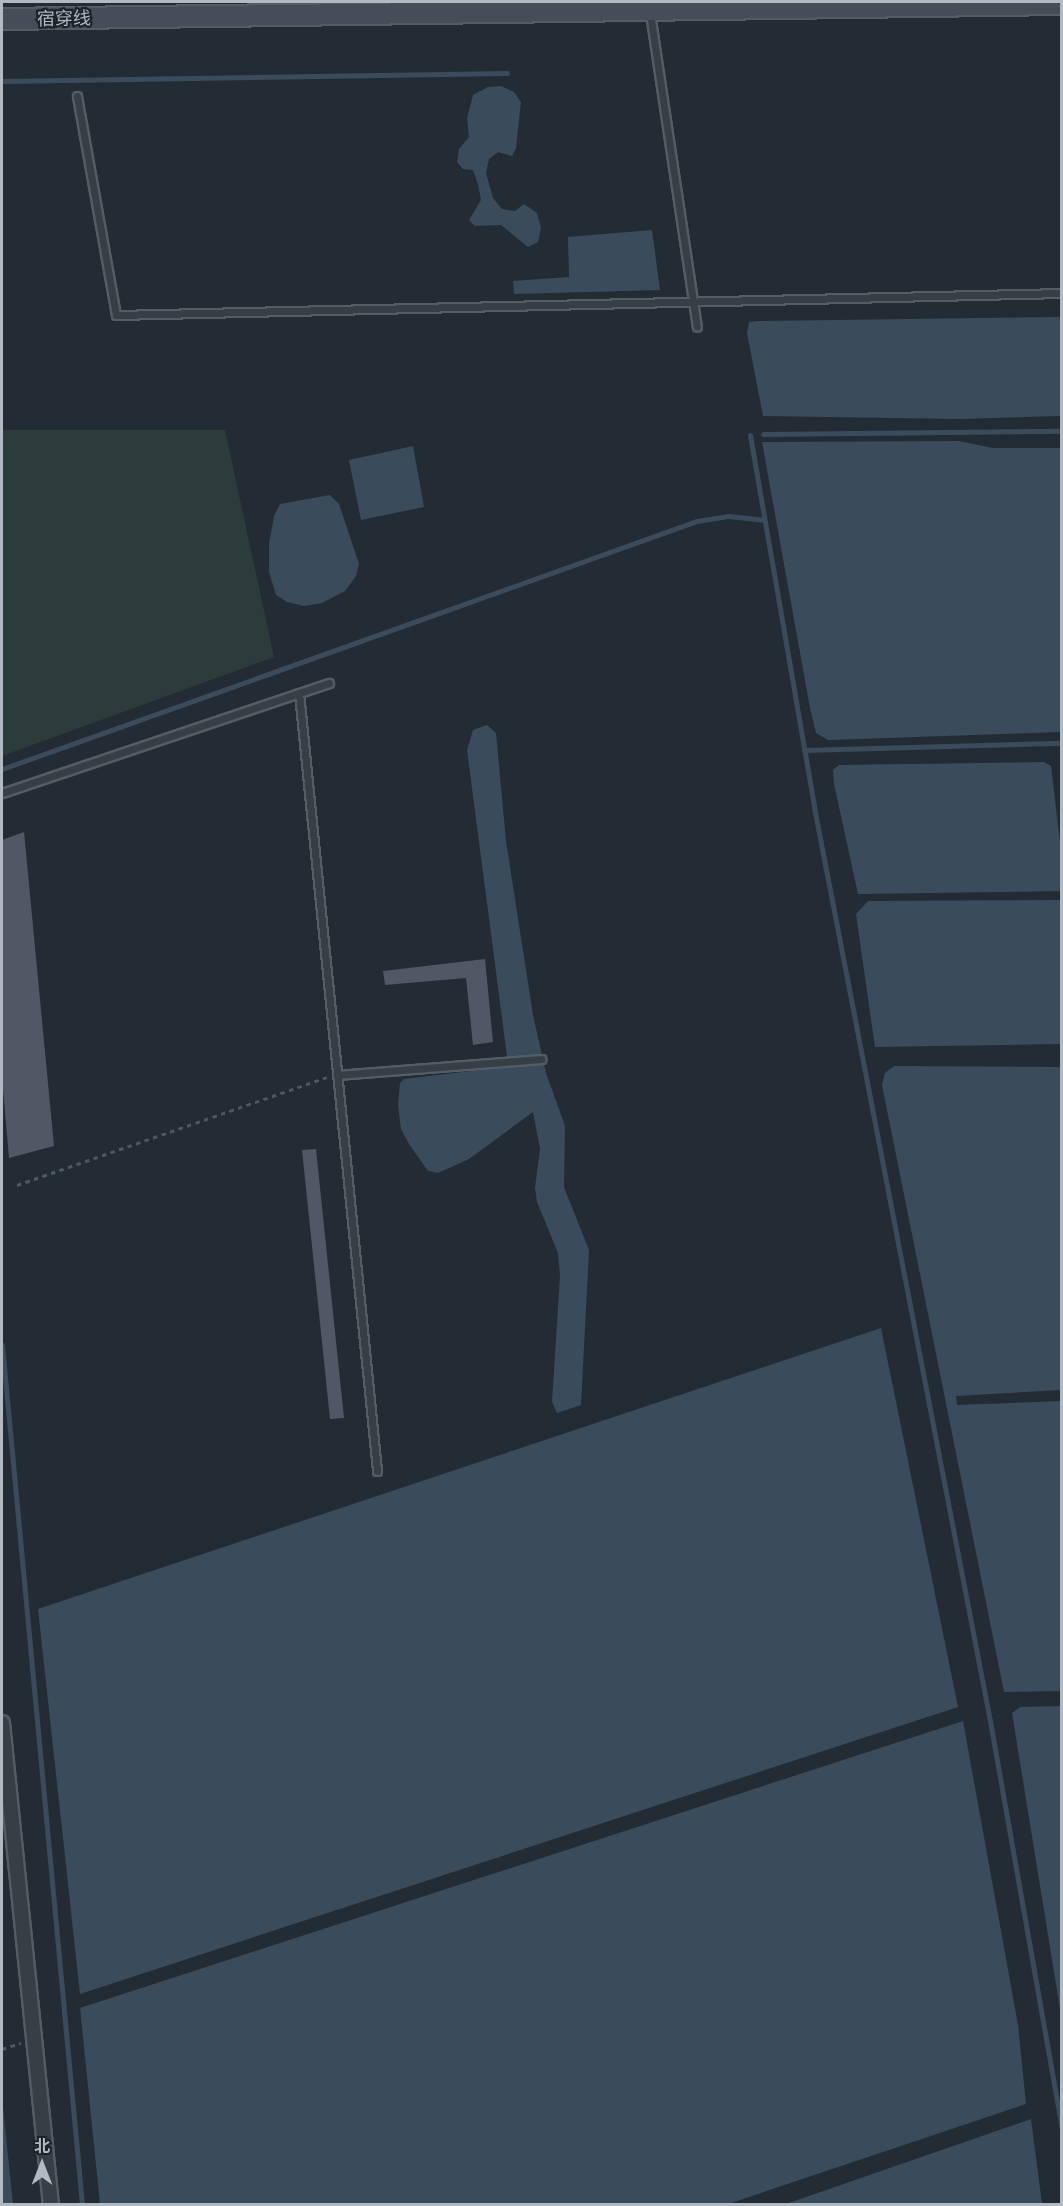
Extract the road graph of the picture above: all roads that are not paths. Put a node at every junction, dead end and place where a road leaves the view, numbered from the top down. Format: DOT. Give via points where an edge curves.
graph roads {
  1 [pos="1062,4"];
  2 [pos="649,6"];
  3 [pos="2,19"];
  4 [pos="78,96"];
  5 [pos="1062,293"];
  6 [pos="693,302"];
  7 [pos="697,326"];
  8 [pos="329,683"];
  9 [pos="299,693"];
  10 [pos="2,793"];
  11 [pos="541,1059"];
  12 [pos="337,1075"];
  13 [pos="377,1471"];
  14 [pos="2,1723"];
  15 [pos="51,2205"];
  1 -- 2 [label="main road, 宿穿线"];
  2 -- 3 [label="main road, 宿穿线"];
  2 -- 6 [label="lane"];
  4 -- 6 [label="lane" via="116,315"];
  5 -- 6 [label="lane"];
  6 -- 7 [label="lane"];
  8 -- 9 [label="lane"];
  9 -- 10 [label="lane"];
  9 -- 12 [label="lane"];
  11 -- 12 [label="lane"];
  12 -- 13 [label="lane"];
  14 -- 15 [label="street"];
}
